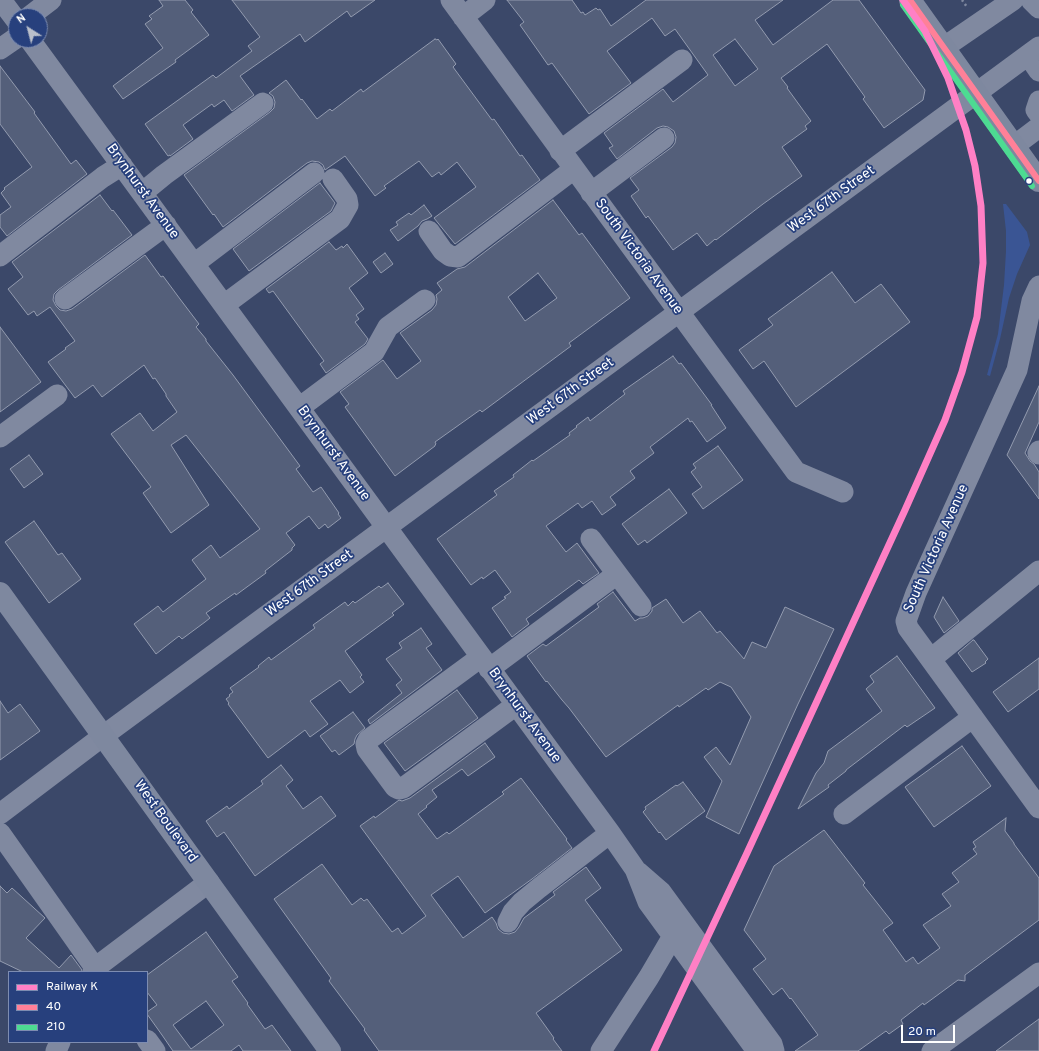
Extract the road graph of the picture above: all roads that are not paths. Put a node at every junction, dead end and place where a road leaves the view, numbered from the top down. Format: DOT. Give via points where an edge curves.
graph roads {
  1 [pos="1,0"];
  2 [pos="51,0"];
  3 [pos="451,0"];
  4 [pos="485,0"];
  5 [pos="910,0"];
  6 [pos="1012,0"];
  7 [pos="1031,0"];
  8 [pos="40,8"];
  9 [pos="1039,8"];
  10 [pos="8,9"];
  11 [pos="463,17"];
  12 [pos="36,48"];
  13 [pos="943,48"];
  14 [pos="1035,58"];
  15 [pos="682,60"];
  16 [pos="976,93"];
  17 [pos="1039,101"];
  18 [pos="263,103"];
  19 [pos="1039,114"];
  20 [pos="1039,127"];
  21 [pos="664,138"];
  22 [pos="1014,146"];
  23 [pos="560,151"];
  24 [pos="122,165"];
  25 [pos="574,169"];
  26 [pos="1039,181"];
  27 [pos="142,193"];
  28 [pos="591,193"];
  29 [pos="166,225"];
  30 [pos="429,231"];
  31 [pos="0,256"];
  32 [pos="194,264"];
  33 [pos="1039,286"];
  34 [pos="65,299"];
  35 [pos="425,300"];
  36 [pos="224,305"];
  37 [pos="678,312"];
  38 [pos="57,395"];
  39 [pos="299,408"];
  40 [pos="0,438"];
  41 [pos="1039,451"];
  42 [pos="1039,454"];
  43 [pos="843,492"];
  44 [pos="386,528"];
  45 [pos="591,540"];
  46 [pos="1039,571"];
  47 [pos="617,574"];
  48 [pos="0,593"];
  49 [pos="641,606"];
  50 [pos="931,659"];
  51 [pos="485,663"];
  52 [pos="516,705"];
  53 [pos="973,718"];
  54 [pos="103,736"];
  55 [pos="1039,808"];
  56 [pos="0,814"];
  57 [pos="844,814"];
  58 [pos="0,833"];
  59 [pos="610,833"];
  60 [pos="635,869"];
  61 [pos="209,882"];
  62 [pos="508,922"];
  63 [pos="674,936"];
  64 [pos="95,970"];
  65 [pos="1039,973"];
  66 [pos="148,1041"];
  67 [pos="324,1049"];
  68 [pos="155,1051"];
  69 [pos="601,1051"];
  70 [pos="757,1051"];
  71 [pos="774,1051"];
  72 [pos="932,1051"];
  1 -- 10 [label="street"];
  2 -- 8 [label="street"];
  3 -- 11 [label="street, South Victoria Avenue"];
  4 -- 11 [label="street"];
  5 -- 13 [label="main road"];
  6 -- 13 [label="street"];
  7 -- 9 [label="street"];
  11 -- 23 [label="street, South Victoria Avenue"];
  12 -- 24 [label="street, Brynhurst Avenue"];
  13 -- 16 [label="main road"];
  14 -- 16 [label="street, West 67th Street"];
  15 -- 23 [label="street"];
  16 -- 22 [label="main road"];
  16 -- 37 [label="street, West 67th Street"];
  17 -- 19 [label="street" via="1036,110"];
  18 -- 27 [label="street"];
  20 -- 22 [label="street"];
  21 -- 28 [label="street"];
  22 -- 26 [label="main road"];
  23 -- 25 [label="street, South Victoria Avenue"];
  24 -- 27 [label="street, Brynhurst Avenue"];
  24 -- 31 [label="street"];
  25 -- 28 [label="street, South Victoria Avenue"];
  25 -- 30 [label="street" via="458,257 450,256 443,251"];
  27 -- 29 [label="street, Brynhurst Avenue"];
  28 -- 37 [label="street, South Victoria Avenue"];
  29 -- 32 [label="street, Brynhurst Avenue"];
  29 -- 34 [label="street"];
  32 -- 36 [label="street, Brynhurst Avenue"];
  32 -- 36 [label="street" via="323,176 347,199 348,205 340,219"];
  33 -- 50 [label="street, South Victoria Avenue" via="1032,301 1017,370 916,593 906,621 908,628"];
  35 -- 39 [label="street" via="388,327 374,352"];
  36 -- 39 [label="street, Brynhurst Avenue"];
  37 -- 43 [label="street, South Victoria Avenue" via="796,472"];
  37 -- 44 [label="street, West 67th Street"];
  38 -- 40 [label="street"];
  39 -- 44 [label="street, Brynhurst Avenue"];
  41 -- 42 [label="street"];
  44 -- 51 [label="street, Brynhurst Avenue"];
  44 -- 54 [label="street, West 67th Street"];
  45 -- 47 [label="street"];
  46 -- 50 [label="street"];
  47 -- 49 [label="street"];
  47 -- 51 [label="street"];
  48 -- 54 [label="main road, West Boulevard"];
  50 -- 53 [label="street, South Victoria Avenue"];
  51 -- 52 [label="street, Brynhurst Avenue"];
  51 -- 52 [label="street" via="368,740 367,749 395,787 399,790 403,788"];
  52 -- 59 [label="street, Brynhurst Avenue"];
  53 -- 55 [label="street, South Victoria Avenue"];
  53 -- 57 [label="street"];
  54 -- 56 [label="street, West 67th Street"];
  54 -- 61 [label="main road, West Boulevard"];
  58 -- 64 [label="street"];
  59 -- 60 [label="street, Brynhurst Avenue"];
  59 -- 62 [label="street" via="522,902"];
  60 -- 63 [label="street, Brynhurst Avenue" via="648,902"];
  60 -- 71 [label="street, Brynhurst Avenue" via="661,892 772,1044"];
  61 -- 64 [label="street"];
  61 -- 67 [label="main road, West Boulevard"];
  63 -- 69 [label="street"];
  63 -- 70 [label="street, Brynhurst Avenue"];
  65 -- 72 [label="street"];
  66 -- 68 [label="street"];
}
